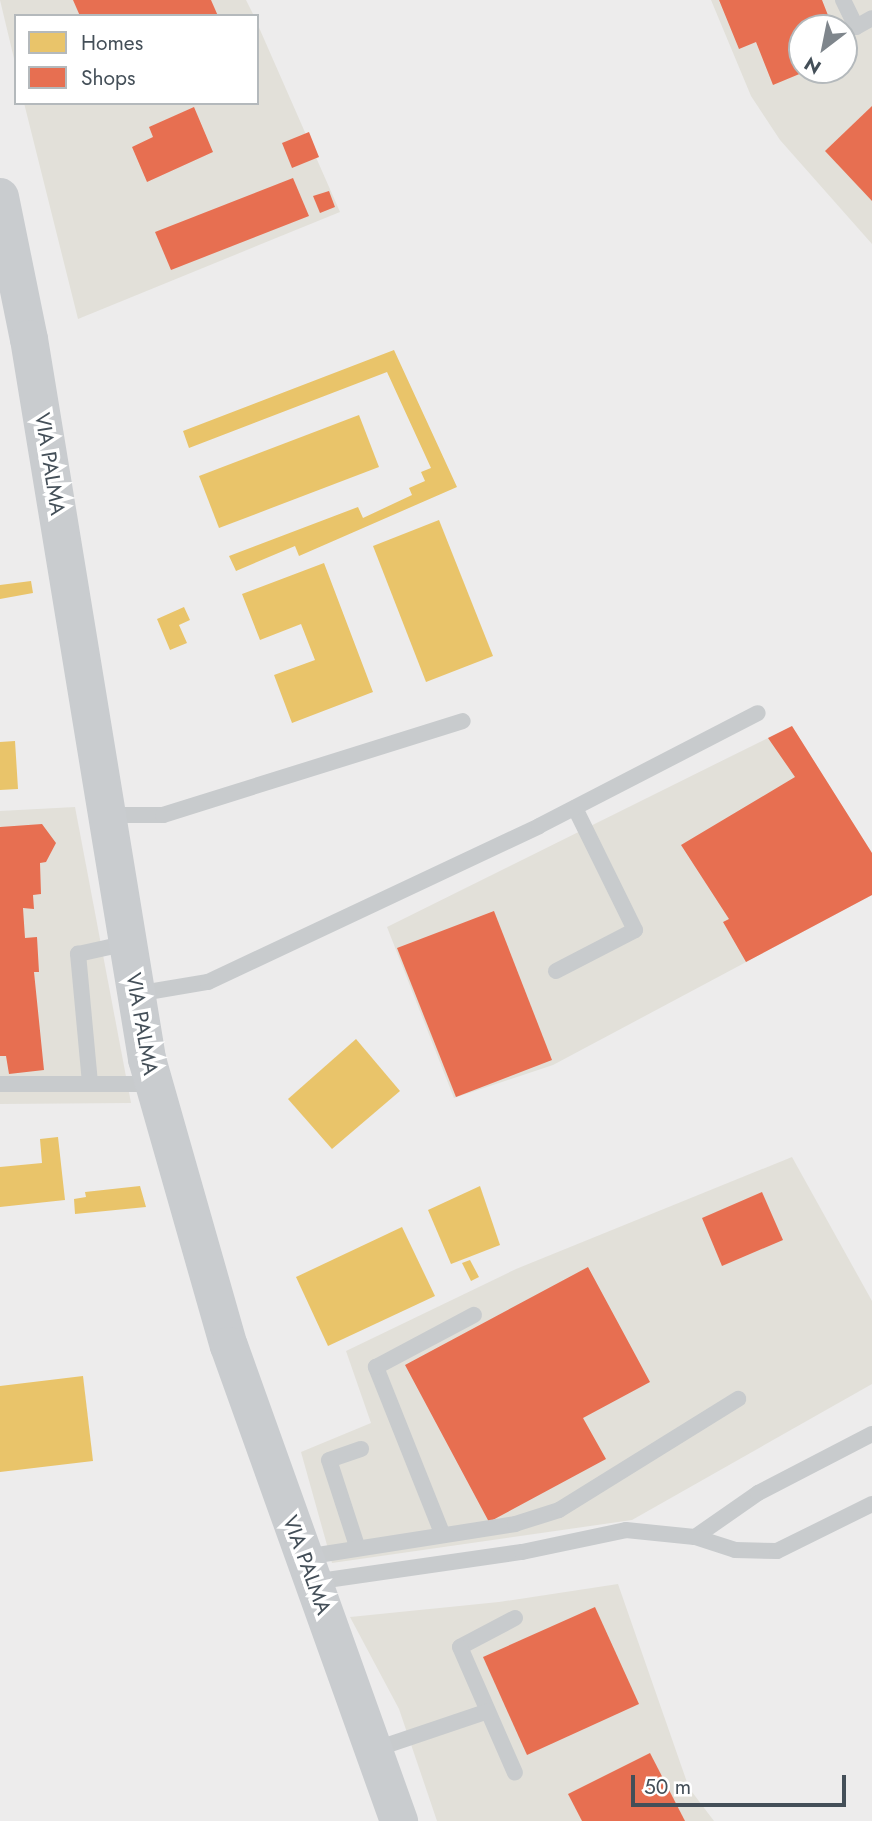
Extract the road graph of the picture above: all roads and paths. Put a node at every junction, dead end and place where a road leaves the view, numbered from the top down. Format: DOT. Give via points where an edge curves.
graph roads {
  1 [pos="843,0"];
  2 [pos="872,18"];
  3 [pos="0,197"];
  4 [pos="758,713"];
  5 [pos="463,721"];
  6 [pos="575,808"];
  7 [pos="107,815"];
  8 [pos="128,943"];
  9 [pos="556,971"];
  10 [pos="136,994"];
  11 [pos="90,1083"];
  12 [pos="0,1084"];
  13 [pos="153,1084"];
  14 [pos="474,1315"];
  15 [pos="738,1399"];
  16 [pos="872,1434"];
  17 [pos="362,1448"];
  18 [pos="872,1504"];
  19 [pos="442,1533"];
  20 [pos="695,1537"];
  21 [pos="357,1546"];
  22 [pos="309,1569"];
  23 [pos="515,1618"];
  24 [pos="488,1711"];
  25 [pos="373,1750"];
  26 [pos="515,1773"];
  27 [pos="399,1821"];
  1 -- 2 [label="lane" via="856,27"];
  3 -- 7 [label="main road, VIA PALMA" via="29,339"];
  4 -- 6 [label="lane"];
  5 -- 7 [label="lane" via="163,815"];
  6 -- 9 [label="lane" via="635,930"];
  6 -- 10 [label="lane" via="208,982"];
  7 -- 8 [label="main road, VIA PALMA"];
  8 -- 10 [label="main road, VIA PALMA"];
  8 -- 11 [label="lane" via="78,954"];
  10 -- 13 [label="main road, VIA PALMA"];
  11 -- 12 [label="lane"];
  11 -- 13 [label="lane"];
  13 -- 22 [label="main road, VIA PALMA" via="229,1346"];
  14 -- 19 [label="lane" via="376,1367"];
  15 -- 19 [label="lane" via="559,1510 514,1524"];
  16 -- 20 [label="lane" via="758,1493"];
  17 -- 21 [label="lane" via="329,1460"];
  18 -- 20 [label="lane" via="777,1551 735,1550"];
  19 -- 21 [label="lane"];
  20 -- 22 [label="lane" via="626,1530 522,1552"];
  21 -- 22 [label="lane"];
  22 -- 25 [label="main road, VIA PALMA"];
  23 -- 24 [label="lane" via="460,1647"];
  24 -- 25 [label="lane"];
  24 -- 26 [label="lane"];
  25 -- 27 [label="main road, VIA PALMA"];
}
